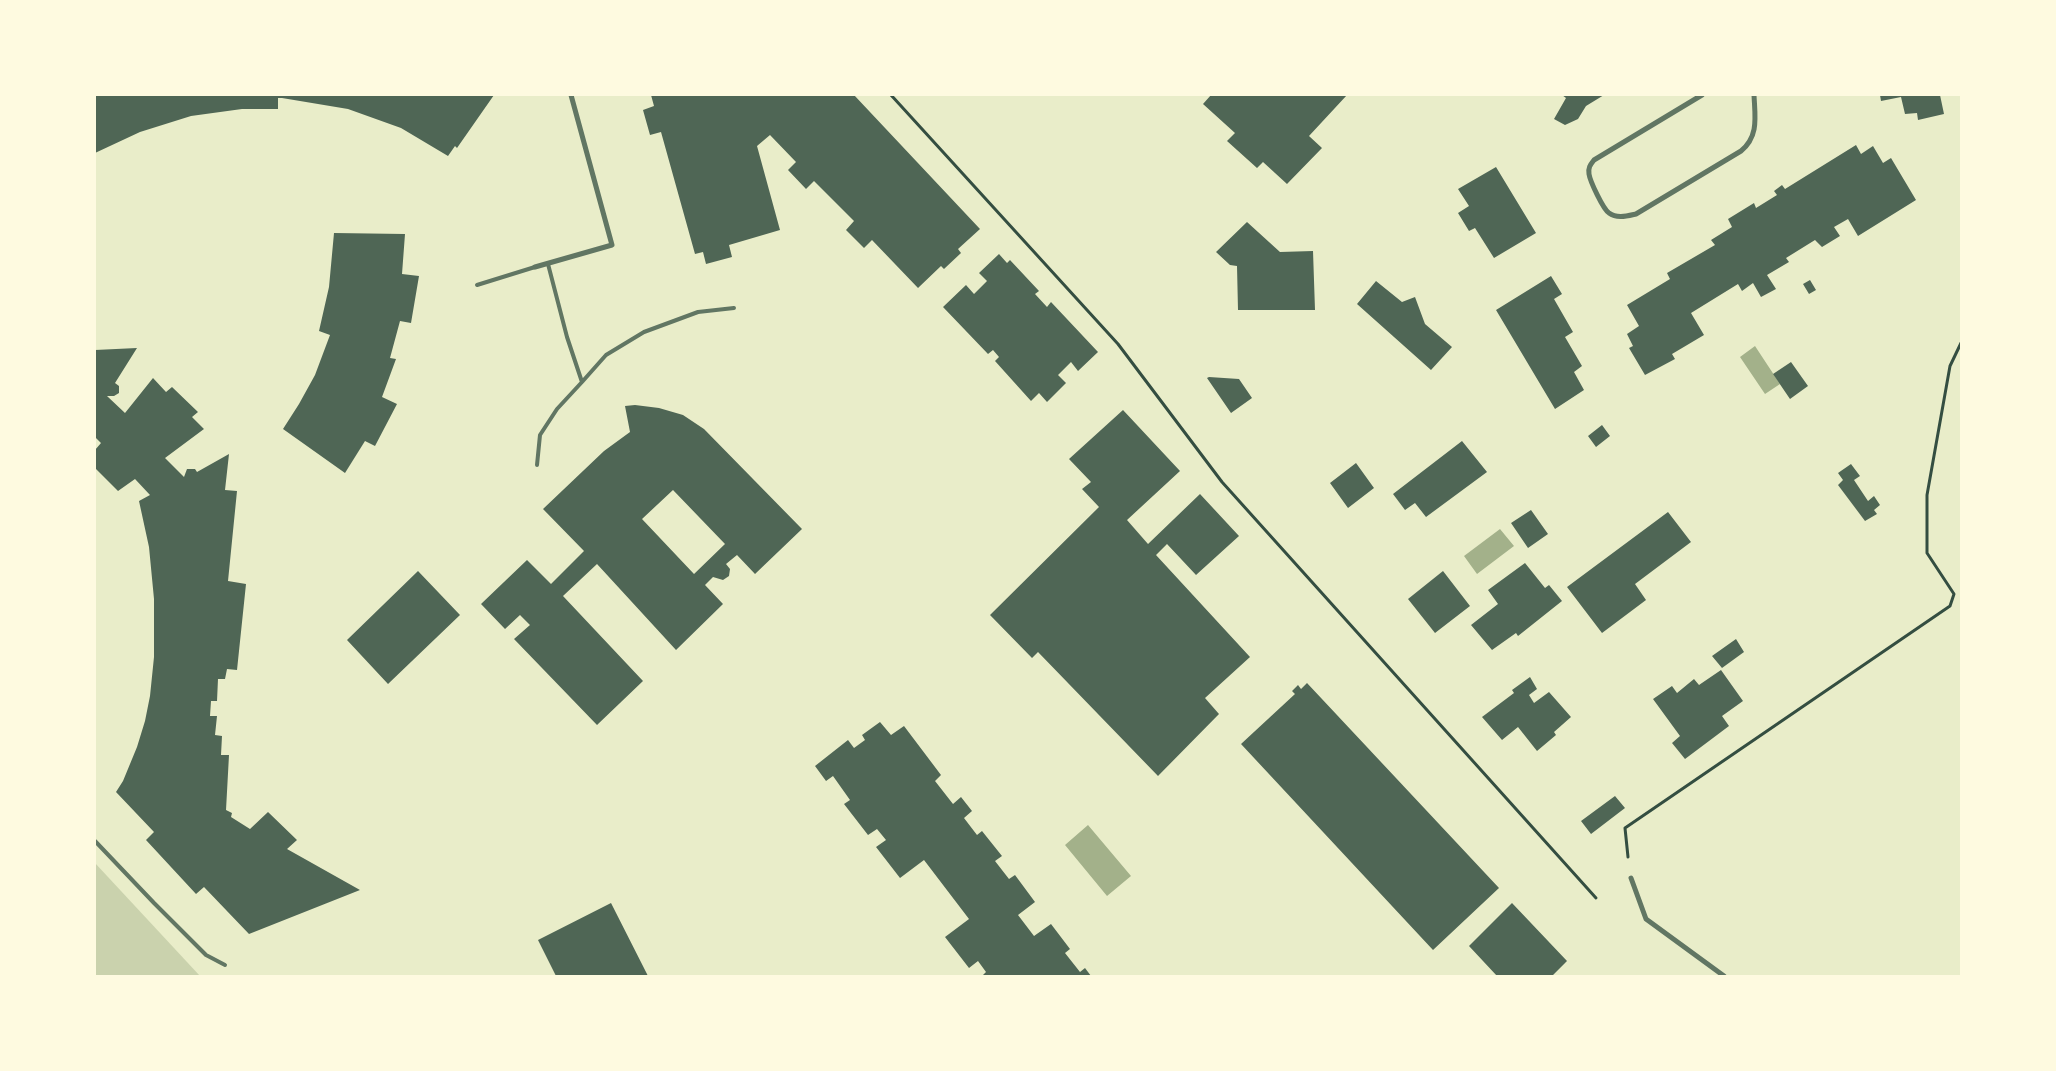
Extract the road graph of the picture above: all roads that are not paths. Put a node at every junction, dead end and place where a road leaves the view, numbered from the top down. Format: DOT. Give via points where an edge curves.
graph roads {
  1 [pos="571,95"];
  2 [pos="1702,95"];
  3 [pos="1754,95"];
  4 [pos="548,264"];
  5 [pos="534,267"];
  6 [pos="477,285"];
  7 [pos="734,308"];
  8 [pos="582,382"];
  9 [pos="537,465"];
  10 [pos="95,841"];
  11 [pos="1631,878"];
  12 [pos="225,966"];
  13 [pos="1724,976"];
  1 -- 4 [label="street" via="612,244"];
  2 -- 3 [label="street" via="1589,166 1590,181 1608,213 1625,217 1636,214 1741,151 1754,133"];
  4 -- 5 [label="street"];
  4 -- 8 [label="lane"];
  5 -- 6 [label="lane"];
  7 -- 8 [label="lane" via="698,312 644,332 606,355"];
  8 -- 9 [label="lane" via="557,408 540,435"];
  10 -- 12 [label="lane" via="206,955"];
  11 -- 13 [label="street" via="1646,919"];
}
